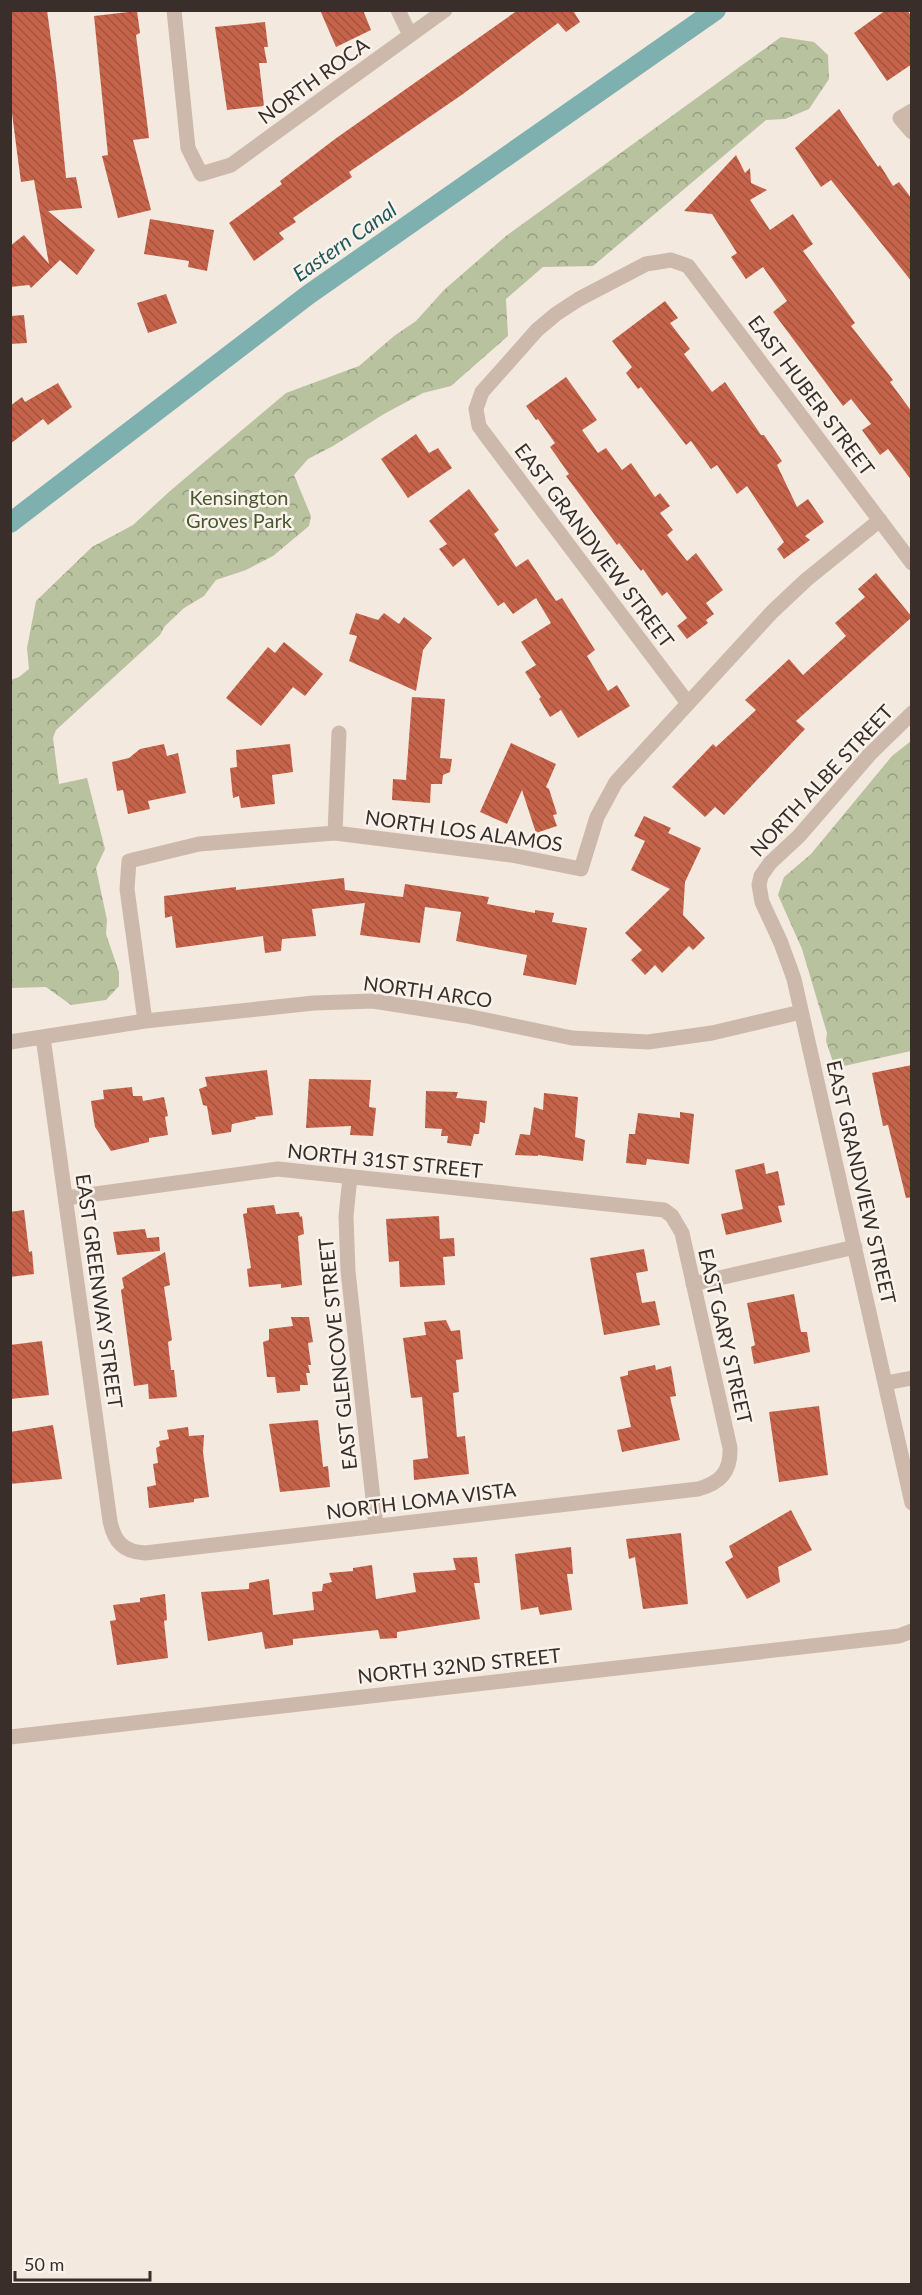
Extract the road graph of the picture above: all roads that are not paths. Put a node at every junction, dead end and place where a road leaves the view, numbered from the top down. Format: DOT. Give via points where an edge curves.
graph roads {
  1 [pos="174,10"];
  2 [pos="398,10"];
  3 [pos="445,10"];
  4 [pos="410,35"];
  5 [pos="906,114"];
  6 [pos="912,132"];
  7 [pos="671,260"];
  8 [pos="880,520"];
  9 [pos="912,563"];
  10 [pos="687,702"];
  11 [pos="912,713"];
  12 [pos="339,733"];
  13 [pos="335,833"];
  14 [pos="801,1012"];
  15 [pos="145,1021"];
  16 [pos="43,1037"];
  17 [pos="10,1042"];
  18 [pos="350,1177"];
  19 [pos="66,1198"];
  20 [pos="664,1210"];
  21 [pos="855,1247"];
  22 [pos="693,1284"];
  23 [pos="912,1378"];
  24 [pos="886,1383"];
  25 [pos="724,1476"];
  26 [pos="912,1503"];
  27 [pos="376,1527"];
  28 [pos="122,1547"];
  29 [pos="912,1631"];
  30 [pos="10,1737"];
  1 -- 4 [label="street, NORTH ROCA" via="188,148 201,174 231,165"];
  2 -- 4 [label="street"];
  3 -- 4 [label="street, NORTH ROCA"];
  5 -- 6 [label="street"];
  7 -- 8 [label="street, EAST HUBER STREET" via="693,271"];
  7 -- 10 [label="street, EAST GRANDVIEW STREET" via="646,264 556,314 488,385 476,409 484,433"];
  8 -- 9 [label="street, EAST HUBER STREET"];
  8 -- 10 [label="street, NORTH LOS ALAMOS" via="789,596"];
  10 -- 13 [label="street, NORTH LOS ALAMOS" via="616,782 597,817 581,869 511,855"];
  11 -- 14 [label="street, NORTH ALBE STREET" via="761,876 762,902 788,960"];
  12 -- 13 [label="street"];
  13 -- 15 [label="street, NORTH LOS ALAMOS" via="199,844 129,861 127,889"];
  14 -- 15 [label="street, NORTH ARCO" via="712,1033 648,1042 572,1038 373,1001 314,1003"];
  14 -- 21 [label="street, EAST GRANDVIEW STREET"];
  15 -- 16 [label="street, NORTH ARCO"];
  16 -- 17 [label="street, NORTH ARCO"];
  16 -- 19 [label="street, EAST GREENWAY STREET"];
  18 -- 19 [label="street, NORTH 31ST STREET" via="278,1170"];
  18 -- 20 [label="street, NORTH 31ST STREET"];
  18 -- 27 [label="street, EAST GLENCOVE STREET" via="348,1271"];
  19 -- 28 [label="street, EAST GREENWAY STREET" via="110,1521"];
  20 -- 22 [label="street, EAST GARY STREET" via="678,1224"];
  21 -- 22 [label="street"];
  21 -- 24 [label="street, EAST GRANDVIEW STREET"];
  22 -- 25 [label="street, EAST GARY STREET" via="730,1448 729,1467"];
  23 -- 24 [label="street"];
  24 -- 26 [label="street, EAST GRANDVIEW STREET"];
  25 -- 27 [label="street, NORTH LOMA VISTA" via="698,1489"];
  27 -- 28 [label="street, NORTH LOMA VISTA" via="145,1553"];
  29 -- 30 [label="street, NORTH 32ND STREET" via="899,1636"];
}
